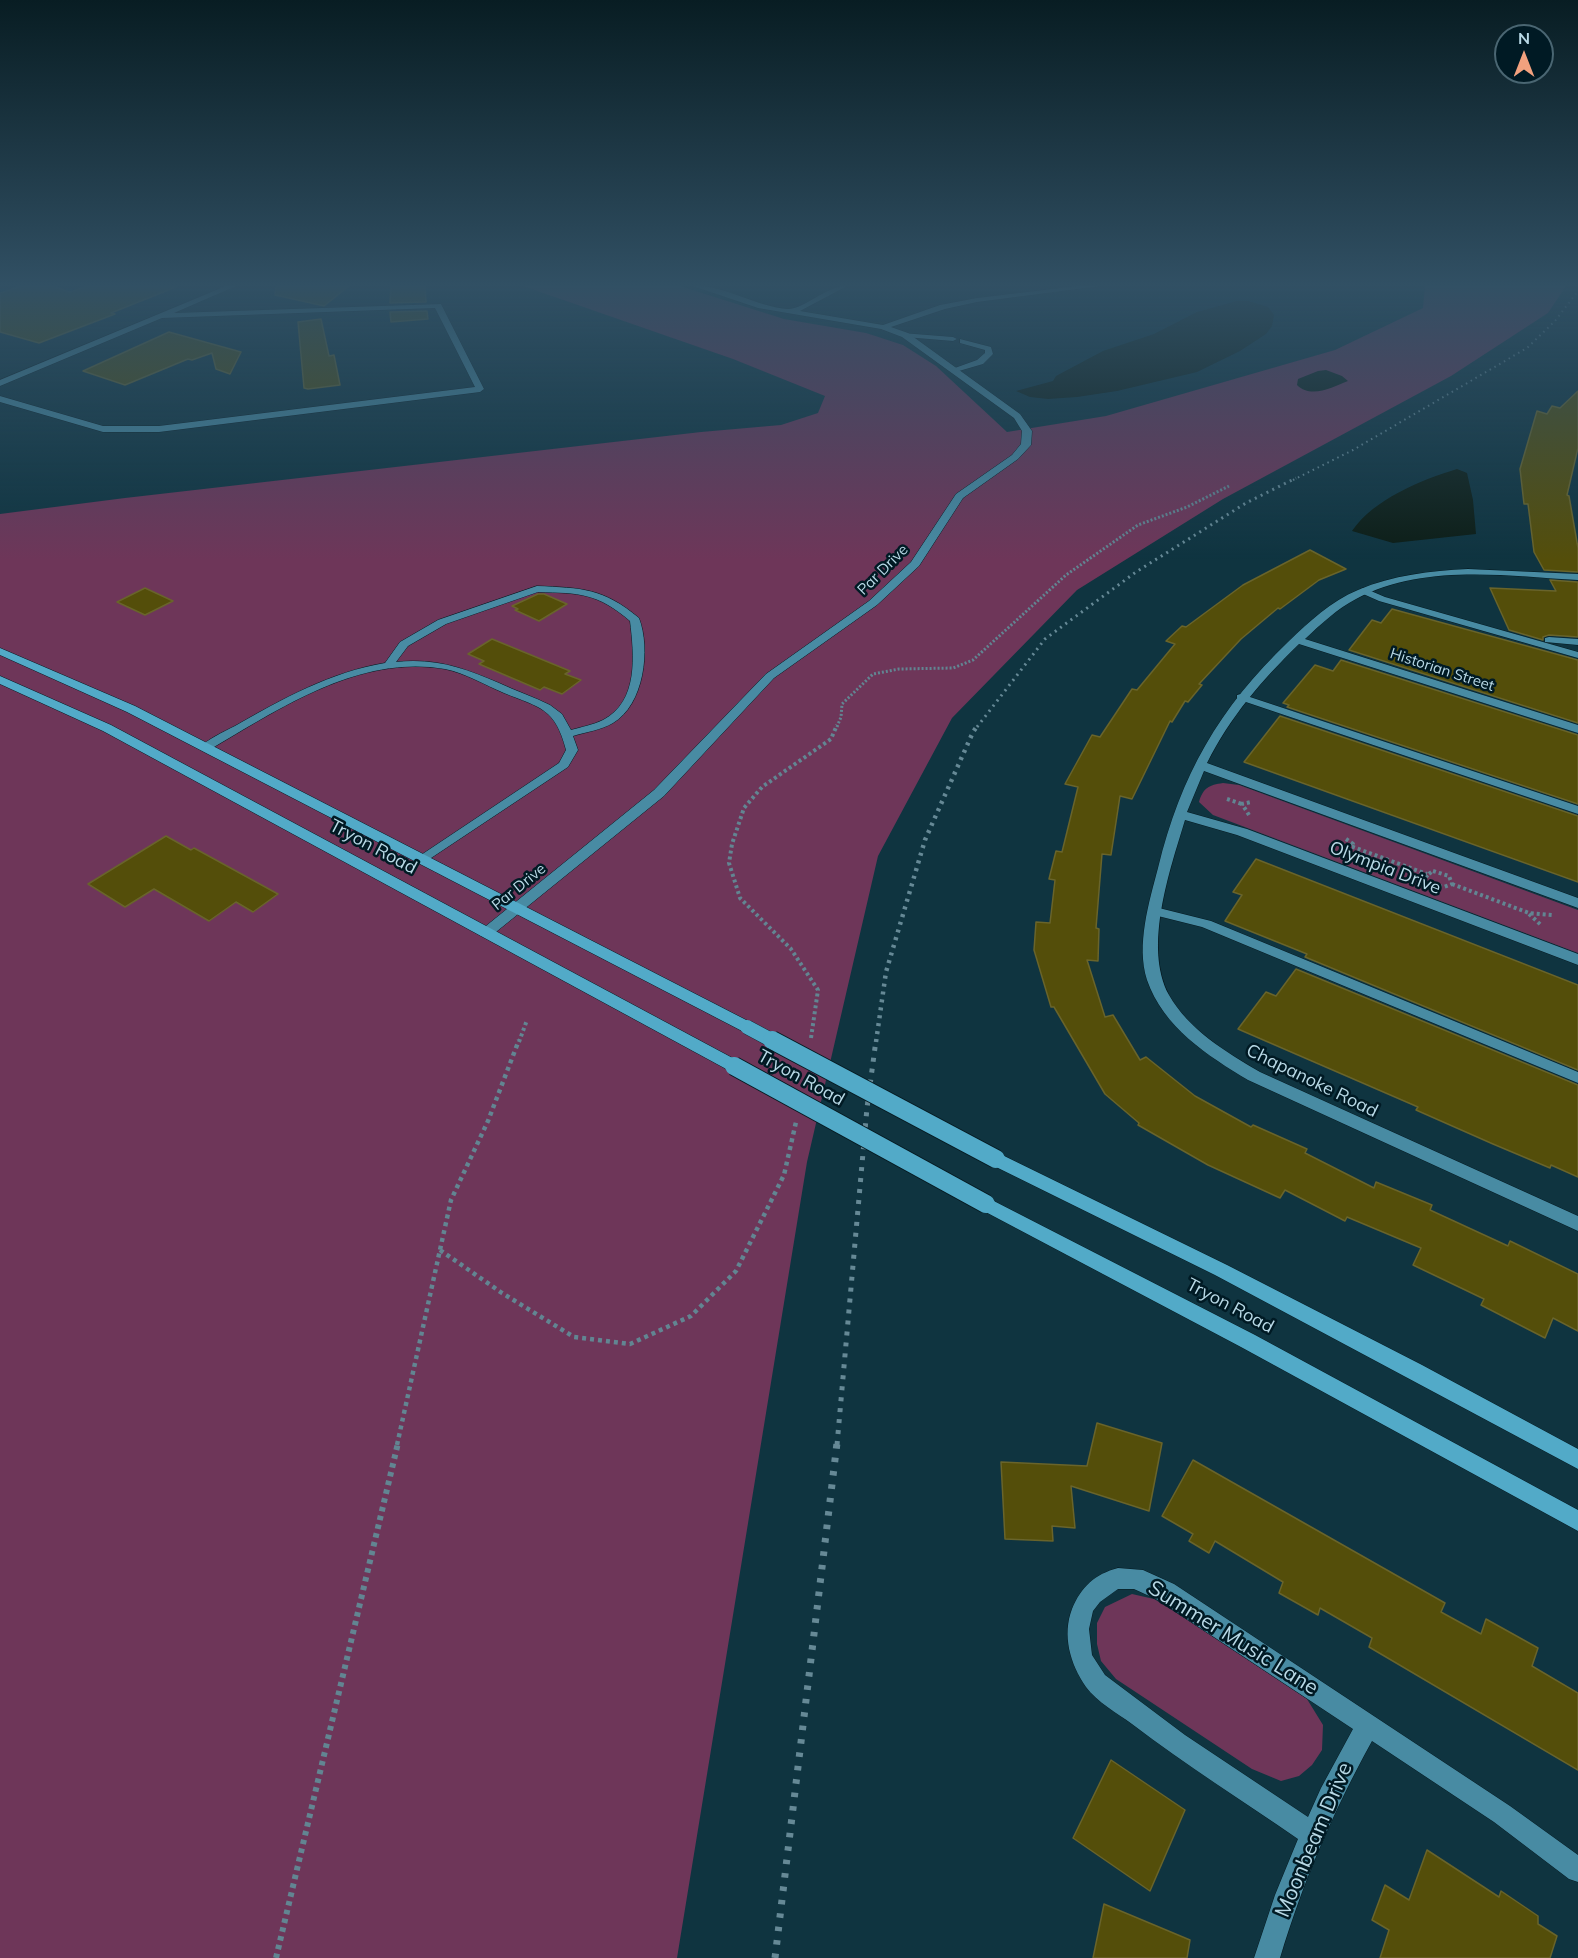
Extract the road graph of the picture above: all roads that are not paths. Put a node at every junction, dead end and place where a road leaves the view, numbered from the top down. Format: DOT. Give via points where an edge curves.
graph roads {
  1 [pos="474,377"];
  2 [pos="965,377"];
  3 [pos="0,399"];
  4 [pos="1578,577"];
  5 [pos="1364,591"];
  6 [pos="1526,639"];
  7 [pos="1297,640"];
  8 [pos="1578,642"];
  9 [pos="0,651"];
  10 [pos="1578,655"];
  11 [pos="390,663"];
  12 [pos="0,680"];
  13 [pos="1241,697"];
  14 [pos="1578,729"];
  15 [pos="567,734"];
  16 [pos="205,748"];
  17 [pos="1200,765"];
  18 [pos="1578,810"];
  19 [pos="1178,814"];
  20 [pos="421,859"];
  21 [pos="1578,903"];
  22 [pos="516,908"];
  23 [pos="1155,911"];
  24 [pos="486,933"];
  25 [pos="1578,960"];
  26 [pos="1578,1078"];
  27 [pos="1578,1224"];
  28 [pos="1578,1460"];
  29 [pos="1578,1521"];
  30 [pos="1368,1725"];
  31 [pos="1313,1835"];
  32 [pos="1578,1870"];
  33 [pos="1267,1958"];
  1 -- 3 [label="street" via="480,389 159,429 103,429"];
  2 -- 22 [label="street, Par Drive" via="1017,416 1027,431 1026,445 959,496 915,564 873,603 770,676 659,793"];
  4 -- 5 [label="street, Chapanoke Road" via="1464,573 1411,578"];
  5 -- 6 [label="lane"];
  5 -- 7 [label="street, Chapanoke Road" via="1340,604"];
  6 -- 8 [label="lane"];
  6 -- 10 [label="lane"];
  7 -- 13 [label="street, Chapanoke Road"];
  7 -- 14 [label="street, Historian Street"];
  9 -- 16 [label="main road, Tryon Road" via="105,696"];
  11 -- 15 [label="lane" via="420,663 458,671 557,715"];
  11 -- 15 [label="lane" via="404,644 442,622 503,599 537,589 600,596 635,620 639,674 629,700 611,720"];
  11 -- 16 [label="lane" via="366,668 314,689"];
  12 -- 24 [label="main road, Tryon Road" via="106,728"];
  13 -- 17 [label="street, Chapanoke Road"];
  13 -- 18 [label="lane"];
  15 -- 20 [label="lane" via="572,750 564,765"];
  16 -- 20 [label="main road, Tryon Road"];
  17 -- 19 [label="street, Chapanoke Road"];
  17 -- 21 [label="street, Olympia Drive"];
  19 -- 23 [label="street, Chapanoke Road"];
  19 -- 25 [label="street, Olympia Drive" via="1242,832"];
  20 -- 22 [label="main road, Tryon Road"];
  22 -- 24 [label="street, Par Drive"];
  22 -- 28 [label="main road, Tryon Road, bridge" via="996,1159 1231,1275"];
  23 -- 26 [label="lane" via="1206,924"];
  23 -- 27 [label="street, Chapanoke Road" via="1150,951 1156,982 1176,1016 1204,1043 1254,1076"];
  24 -- 29 [label="main road, Tryon Road, bridge"];
  30 -- 31 [label="street, Moonbeam Drive" via="1329,1796"];
  30 -- 31 [label="street, Summer Music Lane" via="1148,1582 1124,1577 1104,1583 1087,1598 1077,1628 1080,1654 1094,1679 1151,1724"];
  30 -- 32 [label="street, Summer Music Lane"];
  31 -- 33 [label="street, Moonbeam Drive" via="1287,1894"];
}
